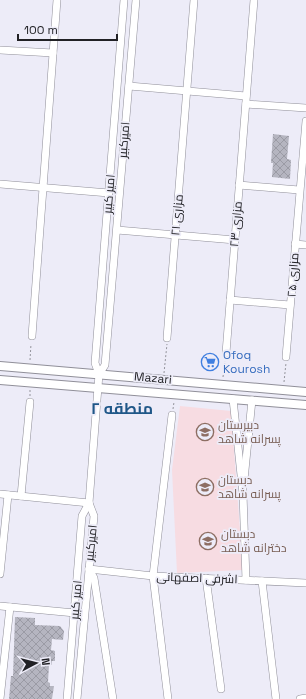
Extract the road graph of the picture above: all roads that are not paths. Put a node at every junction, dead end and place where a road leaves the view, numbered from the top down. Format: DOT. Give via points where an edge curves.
graph roads {
  1 [pos="58,0"];
  2 [pos="124,0"];
  3 [pos="136,0"];
  4 [pos="194,0"];
  5 [pos="254,0"];
  6 [pos="122,27"];
  7 [pos="134,29"];
  8 [pos="0,50"];
  9 [pos="54,53"];
  10 [pos="129,86"];
  11 [pos="187,91"];
  12 [pos="246,96"];
  13 [pos="246,104"];
  14 [pos="306,108"];
  15 [pos="306,121"];
  16 [pos="113,145"];
  17 [pos="124,146"];
  18 [pos="0,184"];
  19 [pos="239,185"];
  20 [pos="43,188"];
  21 [pos="300,190"];
  22 [pos="109,193"];
  23 [pos="117,230"];
  24 [pos="175,235"];
  25 [pos="235,240"];
  26 [pos="295,244"];
  27 [pos="306,245"];
  28 [pos="230,300"];
  29 [pos="290,305"];
  30 [pos="32,336"];
  31 [pos="167,338"];
  32 [pos="226,353"];
  33 [pos="286,357"];
  34 [pos="0,366"];
  35 [pos="99,374"];
  36 [pos="0,380"];
  37 [pos="98,387"];
  38 [pos="306,392"];
  39 [pos="233,399"];
  40 [pos="252,400"];
  41 [pos="30,402"];
  42 [pos="306,405"];
  43 [pos="172,415"];
  44 [pos="0,494"];
  45 [pos="243,494"];
  46 [pos="8,495"];
  47 [pos="21,496"];
  48 [pos="89,503"];
  49 [pos="89,569"];
  50 [pos="0,574"];
  51 [pos="153,576"];
  52 [pos="206,578"];
  53 [pos="246,580"];
  54 [pos="262,581"];
  55 [pos="306,583"];
  56 [pos="0,606"];
  57 [pos="10,607"];
  58 [pos="74,613"];
  59 [pos="221,689"];
  60 [pos="306,698"];
  61 [pos="0,699"];
  62 [pos="67,699"];
  63 [pos="77,699"];
  64 [pos="113,699"];
  65 [pos="168,699"];
  66 [pos="276,699"];
  67 [pos="300,699"];
  1 -- 9 [label="street"];
  2 -- 6 [label="street, امیر کبیر"];
  3 -- 7 [label="street, امیرکبیر"];
  4 -- 11 [label="street, مزاری ۲۱"];
  5 -- 12 [label="street, مزاری ۲۳"];
  6 -- 7 [label="street"];
  6 -- 16 [label="street, امیر کبیر"];
  7 -- 10 [label="street, امیرکبیر"];
  8 -- 9 [label="street"];
  9 -- 20 [label="street"];
  10 -- 11 [label="street"];
  10 -- 17 [label="street, امیرکبیر"];
  11 -- 12 [label="street"];
  11 -- 24 [label="street, مزاری ۲۱"];
  12 -- 13 [label="street, مزاری ۲۳"];
  13 -- 14 [label="street"];
  13 -- 19 [label="street, مزاری ۲۳"];
  15 -- 21 [label="street, مزاری ۲۵"];
  16 -- 17 [label="street"];
  16 -- 22 [label="street, امیر کبیر"];
  17 -- 23 [label="street, امیرکبیر"];
  18 -- 20 [label="street"];
  19 -- 21 [label="street"];
  19 -- 25 [label="street, مزاری ۲۳"];
  20 -- 22 [label="street"];
  20 -- 30 [label="street"];
  21 -- 26 [label="street, مزاری ۲۵"];
  22 -- 35 [label="street, امیر کبیر" via="95,363"];
  23 -- 24 [label="street"];
  23 -- 35 [label="street, امیرکبیر" via="105,365"];
  24 -- 25 [label="street"];
  24 -- 31 [label="street, مزاری ۲۱"];
  25 -- 28 [label="street, مزاری ۲۳"];
  26 -- 27 [label="street"];
  26 -- 29 [label="street, مزاری ۲۵"];
  28 -- 29 [label="street"];
  28 -- 32 [label="street, مزاری ۲۳"];
  29 -- 33 [label="street, مزاری ۲۵"];
  34 -- 35 [label="main road, Mazari"];
  35 -- 37 [label="street, امیر کبیر"];
  35 -- 38 [label="main road, Mazari"];
  36 -- 37 [label="main road, Mazari"];
  37 -- 39 [label="main road, Mazari"];
  37 -- 48 [label="street, امیرکبیر"];
  39 -- 40 [label="main road, Mazari"];
  39 -- 45 [label="street"];
  40 -- 42 [label="main road, Mazari"];
  40 -- 45 [label="street"];
  41 -- 47 [label="street"];
  43 -- 51 [label="street"];
  44 -- 46 [label="street"];
  45 -- 53 [label="street"];
  46 -- 47 [label="street"];
  46 -- 50 [label="street"];
  47 -- 48 [label="street"];
  48 -- 49 [label="street, امیرکبیر" via="94,516"];
  48 -- 58 [label="street, امیر کبیر" via="82,516"];
  49 -- 51 [label="street, اشرفی اصفهانی"];
  49 -- 63 [label="street, امیرکبیر"];
  49 -- 64 [label="street" via="94,578"];
  51 -- 52 [label="street, اشرفی اصفهانی"];
  51 -- 65 [label="street"];
  52 -- 53 [label="street, اشرفی اصفهانی"];
  52 -- 59 [label="street"];
  53 -- 54 [label="street, اشرفی اصفهانی"];
  54 -- 55 [label="street, اشرفی اصفهانی"];
  54 -- 66 [label="street"];
  56 -- 57 [label="street"];
  57 -- 58 [label="street"];
  57 -- 61 [label="street"];
  58 -- 62 [label="street, امیر کبیر"];
  60 -- 67 [label="street"];
}
